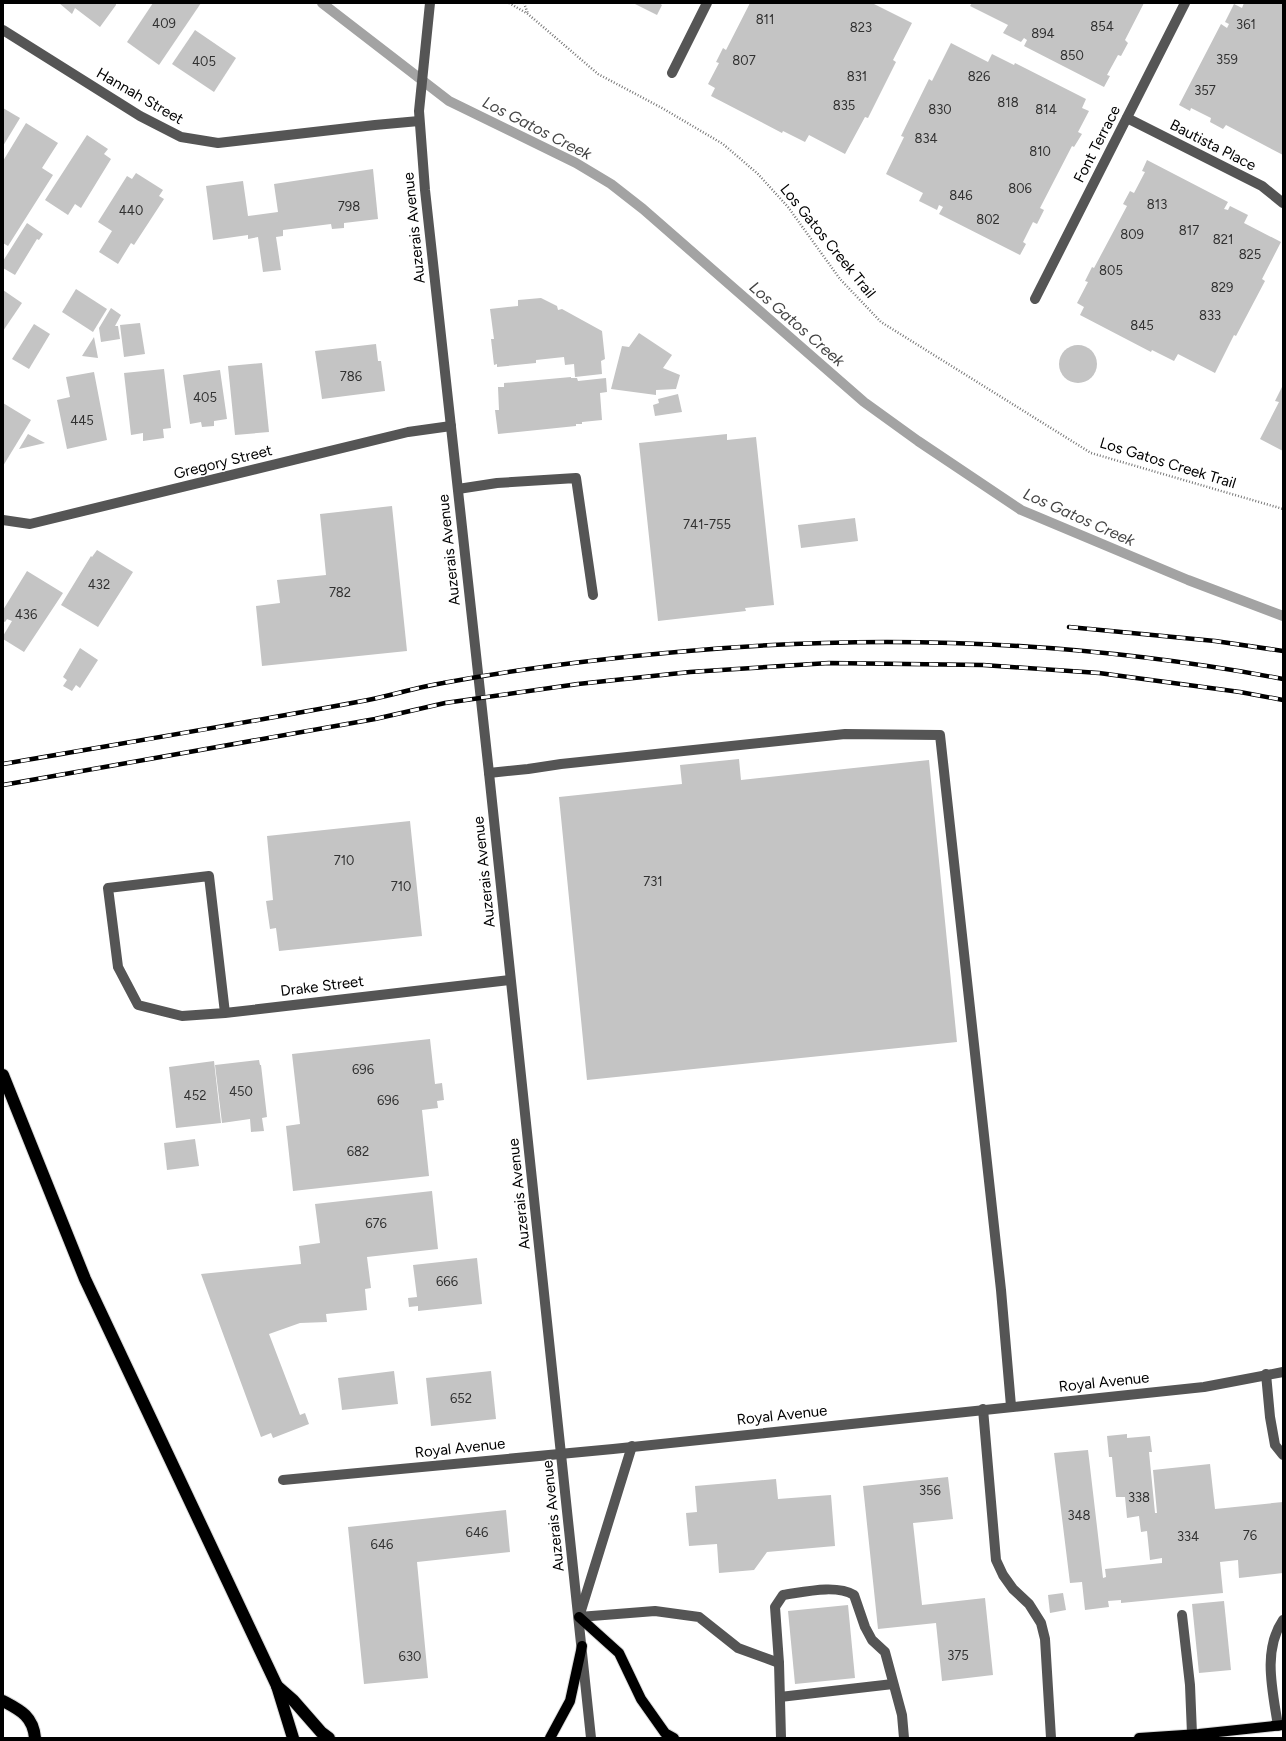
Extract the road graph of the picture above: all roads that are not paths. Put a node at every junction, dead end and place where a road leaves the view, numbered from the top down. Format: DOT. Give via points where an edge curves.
graph roads {
  1 [pos="430,3"];
  2 [pos="707,3"];
  3 [pos="1185,3"];
  4 [pos="3,30"];
  5 [pos="672,73"];
  6 [pos="419,116"];
  7 [pos="1127,118"];
  8 [pos="1283,203"];
  9 [pos="1035,299"];
  10 [pos="451,426"];
  11 [pos="458,489"];
  12 [pos="3,520"];
  13 [pos="593,595"];
  14 [pos="489,773"];
  15 [pos="510,980"];
  16 [pos="225,1013"];
  17 [pos="3,1075"];
  18 [pos="1283,1372"];
  19 [pos="1266,1374"];
  20 [pos="1011,1406"];
  21 [pos="983,1409"];
  22 [pos="632,1446"];
  23 [pos="561,1453"];
  24 [pos="1283,1455"];
  25 [pos="283,1480"];
  26 [pos="1182,1615"];
  27 [pos="579,1617"];
  28 [pos="1283,1620"];
  29 [pos="582,1646"];
  30 [pos="779,1663"];
  31 [pos="893,1684"];
  32 [pos="277,1686"];
  33 [pos="780,1697"];
  34 [pos="3,1701"];
  35 [pos="1281,1725"];
  36 [pos="1192,1734"];
  37 [pos="35,1738"];
  38 [pos="293,1738"];
  39 [pos="329,1738"];
  40 [pos="550,1738"];
  41 [pos="591,1738"];
  42 [pos="674,1738"];
  43 [pos="781,1738"];
  44 [pos="904,1738"];
  45 [pos="1052,1738"];
  46 [pos="1139,1738"];
  1 -- 6 [label="street, Auzerais Avenue"];
  2 -- 5 [label="street"];
  3 -- 7 [label="street, Font Terrace"];
  4 -- 6 [label="street, Hannah Street" via="140,116 181,137 218,143 375,125"];
  6 -- 10 [label="street, Auzerais Avenue"];
  7 -- 8 [label="street, Bautista Place" via="1262,186"];
  7 -- 9 [label="street, Font Terrace"];
  10 -- 11 [label="street, Auzerais Avenue"];
  10 -- 12 [label="street, Gregory Street" via="408,432 30,524"];
  11 -- 13 [label="street" via="497,483 576,478"];
  11 -- 14 [label="street, Auzerais Avenue"];
  14 -- 15 [label="street, Auzerais Avenue"];
  14 -- 20 [label="street" via="846,734 940,735 1001,1290"];
  15 -- 16 [label="street, Drake Street"];
  15 -- 23 [label="street, Auzerais Avenue"];
  16 -- 16 [label="street, Drake Street" via="209,876 108,888 118,967 138,1005 182,1016"];
  17 -- 32 [label="highway" via="85,1279"];
  18 -- 19 [label="street, Royal Avenue"];
  19 -- 20 [label="street, Royal Avenue" via="1204,1387"];
  19 -- 24 [label="street" via="1270,1417 1276,1445"];
  20 -- 21 [label="street, Royal Avenue"];
  21 -- 22 [label="street, Royal Avenue"];
  21 -- 45 [label="street" via="996,1560 1010,1584 1029,1604 1041,1623 1045,1639"];
  22 -- 23 [label="street, Royal Avenue"];
  22 -- 27 [label="street"];
  23 -- 25 [label="street, Royal Avenue"];
  23 -- 27 [label="street, Auzerais Avenue"];
  26 -- 36 [label="street" via="1190,1685"];
  27 -- 29 [label="street, Auzerais Avenue"];
  27 -- 30 [label="street" via="655,1612 699,1618 738,1648"];
  27 -- 42 [label="main road" via="619,1653 641,1699 665,1733"];
  28 -- 35 [label="street" via="1278,1627 1272,1649 1271,1676"];
  29 -- 40 [label="main road" via="570,1701"];
  29 -- 41 [label="street, Auzerais Avenue"];
  30 -- 31 [label="street" via="775,1607 779,1599 784,1595 837,1589 848,1591 854,1595 872,1640 885,1652"];
  30 -- 33 [label="street"];
  31 -- 33 [label="street"];
  31 -- 44 [label="street" via="902,1715"];
  32 -- 38 [label="highway"];
  32 -- 39 [label="highway"];
  33 -- 43 [label="street"];
  34 -- 37 [label="highway" via="29,1719"];
  35 -- 36 [label="main road"];
  36 -- 46 [label="main road"];
}
